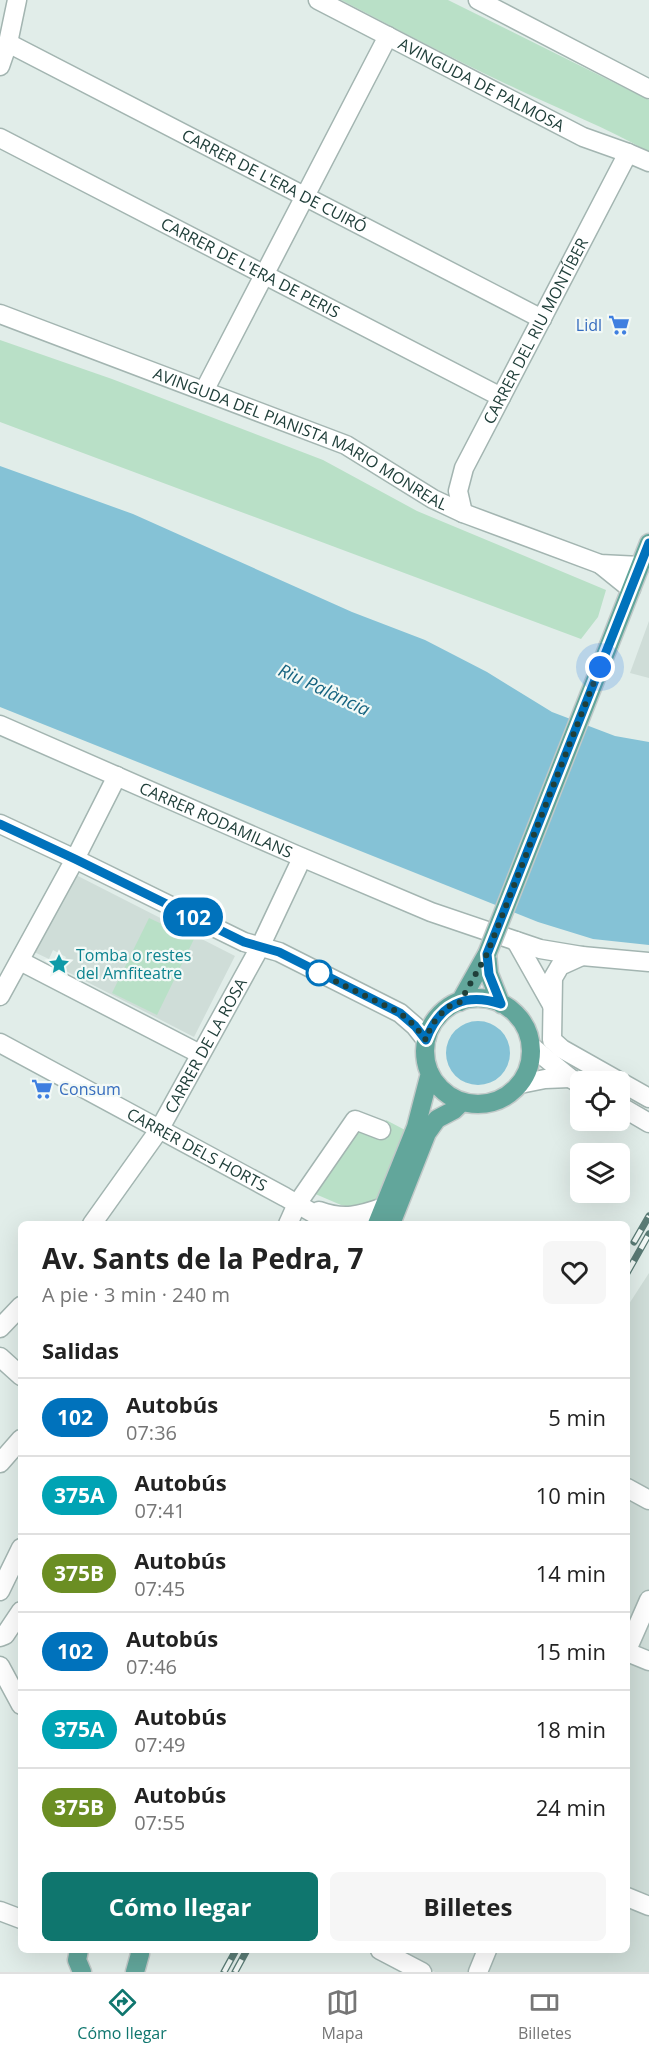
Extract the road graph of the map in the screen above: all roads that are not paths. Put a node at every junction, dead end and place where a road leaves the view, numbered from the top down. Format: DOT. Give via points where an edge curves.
graph roads {
  1 [pos="17,0"];
  2 [pos="318,0"];
  3 [pos="478,0"];
  4 [pos="388,36"];
  5 [pos="8,43"];
  6 [pos="0,66"];
  7 [pos="649,89"];
  8 [pos="0,138"];
  9 [pos="628,153"];
  10 [pos="649,162"];
  11 [pos="305,197"];
  12 [pos="264,275"];
  13 [pos="0,314"];
  14 [pos="542,319"];
  15 [pos="204,391"];
  16 [pos="501,397"];
  17 [pos="463,513"];
  18 [pos="649,543"];
  19 [pos="600,564"];
  20 [pos="640,567"];
  21 [pos="630,590"];
  22 [pos="0,725"];
  23 [pos="117,776"];
  24 [pos="0,825"];
  25 [pos="302,858"];
  26 [pos="75,859"];
  27 [pos="516,941"];
  28 [pos="260,947"];
  29 [pos="487,954"];
  30 [pos="582,956"];
  31 [pos="20,961"];
  32 [pos="649,962"];
  33 [pos="0,996"];
  34 [pos="460,1002"];
  35 [pos="501,1004"];
  36 [pos="552,1006"];
  37 [pos="426,1040"];
  38 [pos="0,1043"];
  39 [pos="531,1046"];
  40 [pos="200,1054"];
  41 [pos="430,1073"];
  42 [pos="570,1078"];
  43 [pos="570,1082"];
  44 [pos="520,1084"];
  45 [pos="649,1098"];
  46 [pos="462,1102"];
  47 [pos="630,1112"];
  48 [pos="649,1123"];
  49 [pos="159,1130"];
  50 [pos="381,1130"];
  51 [pos="297,1204"];
  52 [pos="388,1220"];
  53 [pos="94,1221"];
  54 [pos="289,1221"];
  55 [pos="327,1221"];
  56 [pos="18,1309"];
  57 [pos="0,1328"];
  58 [pos="0,1357"];
  59 [pos="18,1373"];
  60 [pos="18,1442"];
  61 [pos="0,1463"];
  62 [pos="630,1490"];
  63 [pos="649,1500"];
  64 [pos="18,1554"];
  65 [pos="0,1593"];
  66 [pos="649,1600"];
  67 [pos="18,1603"];
  68 [pos="18,1616"];
  69 [pos="0,1637"];
  70 [pos="630,1644"];
  71 [pos="630,1652"];
  72 [pos="649,1661"];
  73 [pos="0,1666"];
  74 [pos="18,1699"];
  75 [pos="630,1898"];
  76 [pos="649,1906"];
  77 [pos="0,1911"];
  78 [pos="18,1918"];
  79 [pos="78,1953"];
  80 [pos="142,1953"];
  81 [pos="386,1953"];
  82 [pos="486,1953"];
  83 [pos="82,1972"];
  84 [pos="135,1972"];
  85 [pos="422,1972"];
  86 [pos="478,1972"];
  1 -- 5 [label="street"];
  2 -- 4 [label="street, AVINGUDA DE PALMOSA"];
  3 -- 7 [label="street"];
  4 -- 9 [label="street, AVINGUDA DE PALMOSA" via="584,137"];
  4 -- 11 [label="street"];
  5 -- 6 [label="street"];
  5 -- 11 [label="street, CARRER DE L'ERA DE CUIRÓ"];
  8 -- 12 [label="street, CARRER DE L'ERA DE PERIS"];
  9 -- 10 [label="street, AVINGUDA DE PALMOSA"];
  9 -- 14 [label="street, CARRER DEL RIU MONTÍBER"];
  11 -- 12 [label="street"];
  11 -- 14 [label="street, CARRER DE L'ERA DE CUIRÓ"];
  12 -- 15 [label="street"];
  12 -- 16 [label="street, CARRER DE L'ERA DE PERIS"];
  13 -- 15 [label="street, AVINGUDA DEL PIANISTA MARIO MONREAL"];
  14 -- 16 [label="street, CARRER DEL RIU MONTÍBER"];
  15 -- 17 [label="street, AVINGUDA DEL PIANISTA MARIO MONREAL" via="346,445"];
  16 -- 17 [label="street, CARRER DEL RIU MONTÍBER" via="464,468 458,491"];
  17 -- 19 [label="street, AVINGUDA DEL PIANISTA MARIO MONREAL"];
  18 -- 20 [label="main road"];
  19 -- 20 [label="street, AVINGUDA DEL PIANISTA MARIO MONREAL"];
  19 -- 21 [label="street, AVINGUDA DEL PIANISTA MARIO MONREAL"];
  20 -- 21 [label="main road"];
  21 -- 29 [label="main road, bridge"];
  22 -- 23 [label="street, CARRER RODAMILANS"];
  23 -- 25 [label="street, CARRER RODAMILANS"];
  23 -- 26 [label="street"];
  24 -- 26 [label="street"];
  25 -- 27 [label="street, CARRER RODAMILANS" via="431,912"];
  25 -- 28 [label="street, CARRER DE LA ROSA"];
  26 -- 28 [label="street"];
  26 -- 31 [label="street"];
  27 -- 30 [label="street, CARRER RODAMILANS"];
  27 -- 36 [label="street"];
  28 -- 37 [label="street" via="279,952 400,1013"];
  28 -- 40 [label="street, CARRER DE LA ROSA"];
  29 -- 34 [label="main road"];
  29 -- 35 [label="main road" via="489,974"];
  30 -- 32 [label="street, CARRER RODAMILANS"];
  30 -- 36 [label="street" via="560,966 553,978"];
  31 -- 33 [label="street"];
  31 -- 40 [label="street"];
  34 -- 35 [label="main road" via="475,998"];
  34 -- 37 [label="main road" via="439,1016"];
  35 -- 39 [label="main road" via="522,1021"];
  36 -- 45 [label="street" via="552,1040 557,1045"];
  37 -- 41 [label="main road"];
  38 -- 49 [label="street, CARRER DELS HORTS"];
  39 -- 42 [label="street"];
  39 -- 44 [label="main road" via="530,1066"];
  40 -- 49 [label="street, CARRER DE LA ROSA"];
  41 -- 46 [label="main road" via="437,1086"];
  41 -- 52 [label="main road"];
  43 -- 44 [label="street" via="545,1079"];
  44 -- 46 [label="main road" via="508,1096 494,1102"];
  46 -- 52 [label="main road" via="437,1119 427,1133"];
  47 -- 48 [label="street"];
  49 -- 51 [label="street, CARRER DELS HORTS"];
  49 -- 53 [label="street, CARRER DE LA ROSA"];
  50 -- 51 [label="street" via="355,1120"];
  51 -- 52 [label="street, CARRER DELS HORTS" via="331,1215"];
  51 -- 54 [label="street"];
  51 -- 55 [label="street, CARRER DELS HORTS"];
  56 -- 57 [label="street"];
  58 -- 59 [label="street"];
  60 -- 61 [label="street"];
  62 -- 63 [label="street"];
  64 -- 65 [label="street"];
  65 -- 67 [label="street"];
  66 -- 70 [label="street"];
  68 -- 69 [label="street"];
  71 -- 72 [label="street"];
  73 -- 74 [label="street"];
  75 -- 76 [label="street"];
  77 -- 78 [label="street"];
  79 -- 83 [label="main road"];
  80 -- 84 [label="main road"];
  81 -- 85 [label="street"];
  82 -- 86 [label="street"];
}
